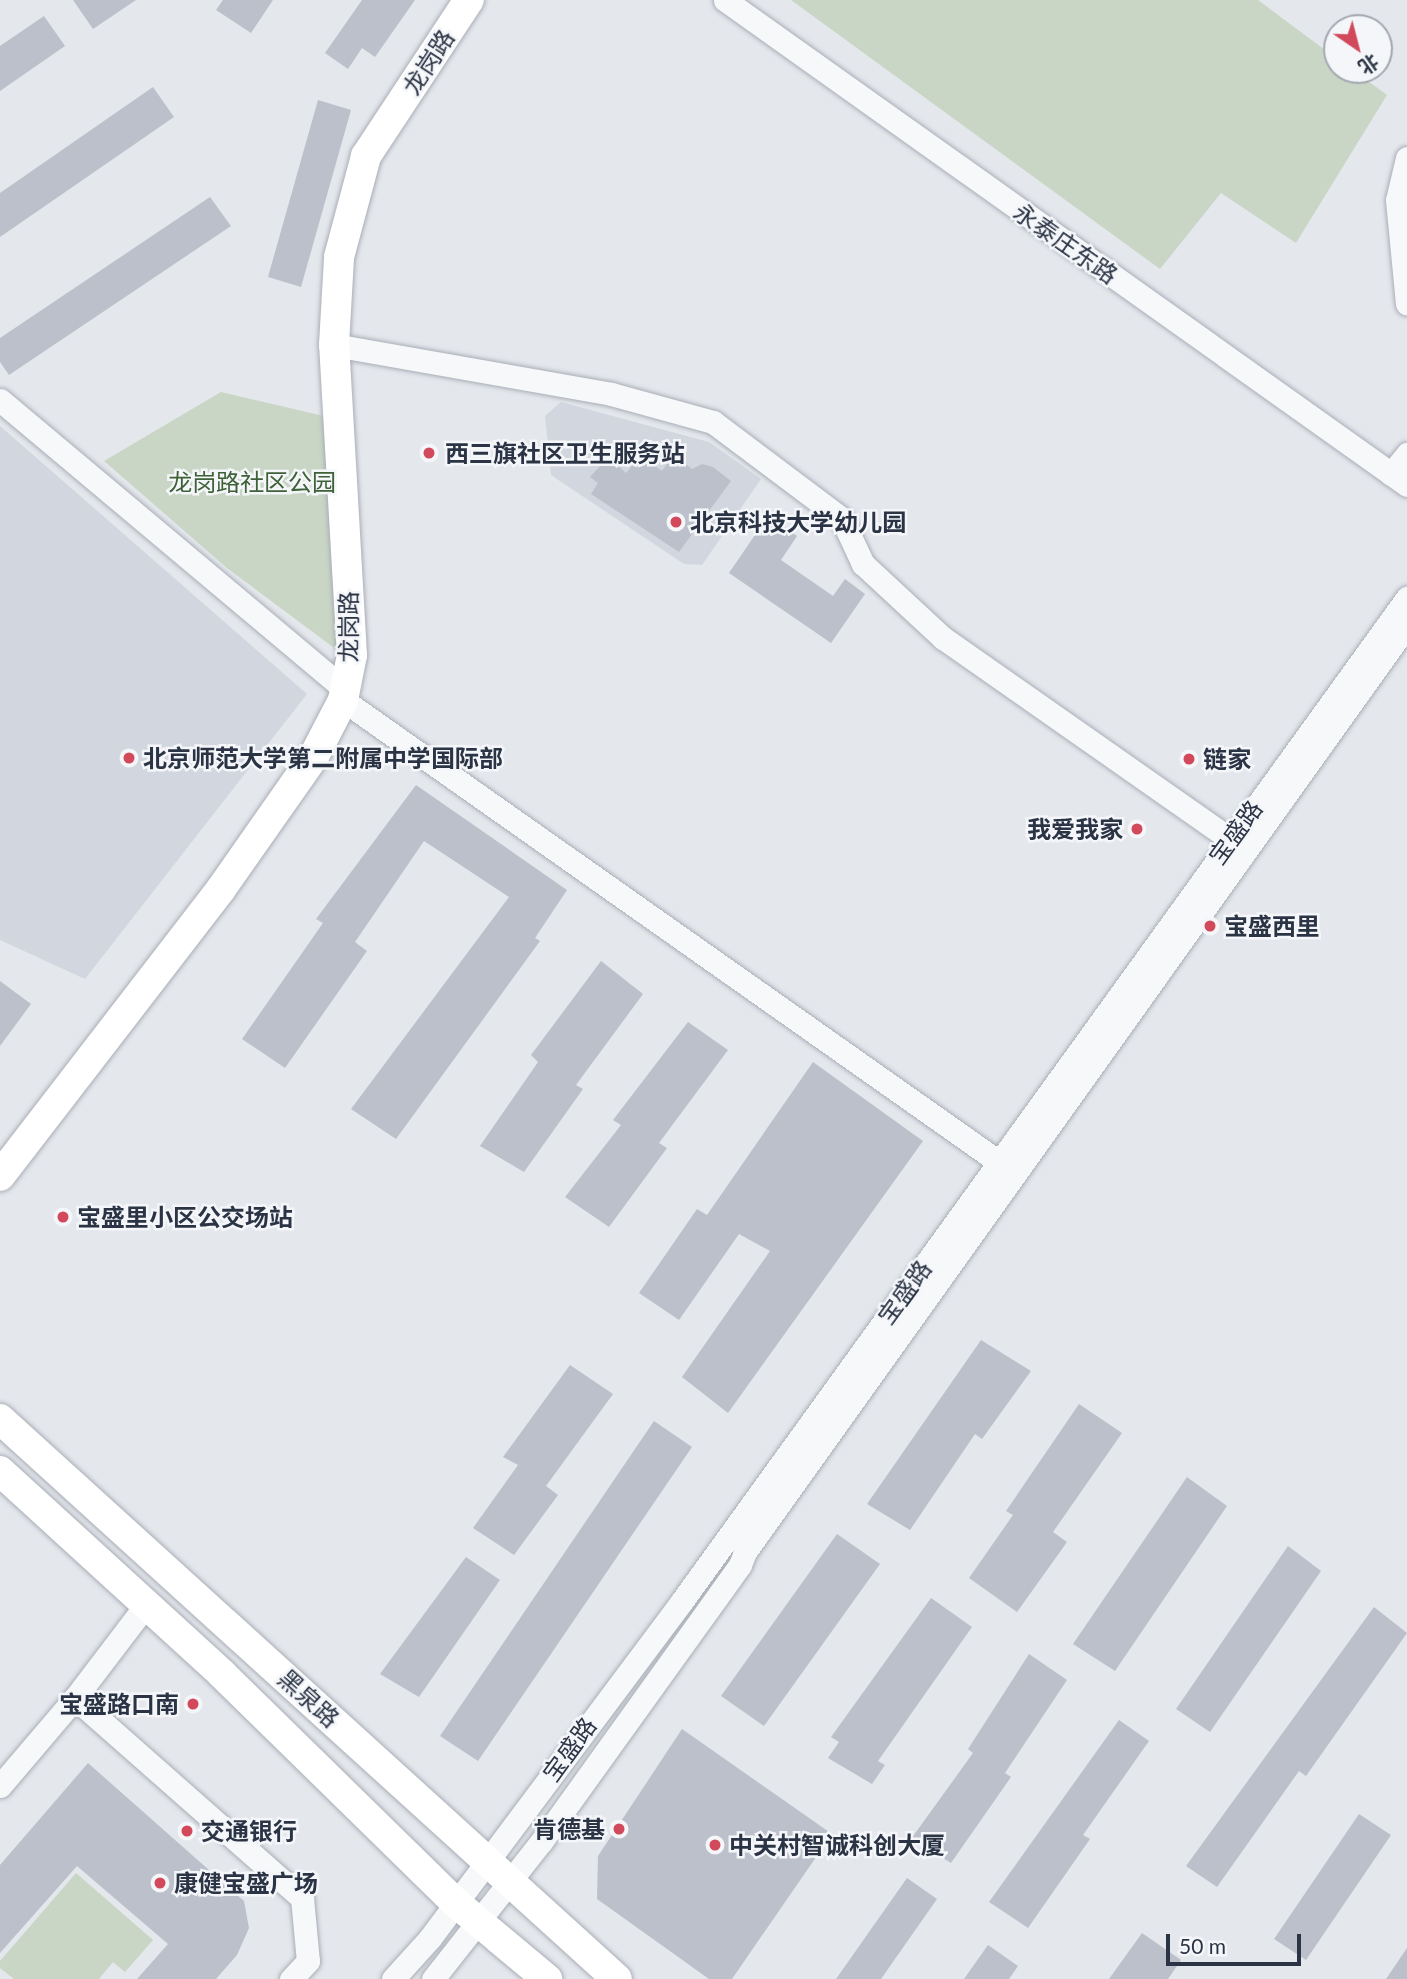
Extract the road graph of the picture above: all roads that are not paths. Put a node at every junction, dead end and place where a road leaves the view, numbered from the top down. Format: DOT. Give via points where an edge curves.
graph roads {
  1 [pos="469,0"];
  2 [pos="725,0"];
  3 [pos="1407,158"];
  4 [pos="1407,304"];
  5 [pos="334,345"];
  6 [pos="0,400"];
  7 [pos="1407,454"];
  8 [pos="1399,479"];
  9 [pos="1407,598"];
  10 [pos="1407,625"];
  11 [pos="344,695"];
  12 [pos="1230,839"];
  13 [pos="999,1162"];
  14 [pos="0,1176"];
  15 [pos="0,1419"];
  16 [pos="0,1471"];
  17 [pos="145,1606"];
  18 [pos="75,1698"];
  19 [pos="0,1786"];
  20 [pos="488,1860"];
  21 [pos="509,1880"];
  22 [pos="467,1912"];
  23 [pos="291,1979"];
  24 [pos="393,1979"];
  25 [pos="433,1979"];
  26 [pos="547,1979"];
  27 [pos="617,1979"];
  1 -- 5 [label="main road, 龙岗路" via="366,156 339,257"];
  2 -- 8 [label="street, 永泰庄东路"];
  3 -- 4 [label="street" via="1397,200"];
  5 -- 11 [label="main road, 龙岗路" via="352,655"];
  5 -- 12 [label="street" via="611,394 713,422 842,519 863,564 943,638"];
  6 -- 11 [label="street"];
  7 -- 8 [label="street"];
  9 -- 12 [label="street, 宝盛路"];
  10 -- 21 [label="street, 宝盛路" via="744,1552 740,1565"];
  11 -- 13 [label="street"];
  11 -- 14 [label="main road, 龙岗路" via="314,756 221,889"];
  12 -- 13 [label="street, 宝盛路"];
  13 -- 20 [label="street, 宝盛路" via="682,1601"];
  15 -- 20 [label="main road, 黑泉路"];
  16 -- 17 [label="main road, 黑泉路"];
  17 -- 18 [label="street"];
  17 -- 22 [label="main road, 黑泉路" via="222,1674"];
  18 -- 19 [label="street"];
  18 -- 23 [label="street" via="302,1898 308,1961"];
  20 -- 21 [label="main road, 黑泉路"];
  20 -- 22 [label="street, 宝盛路"];
  21 -- 22 [label="street, 宝盛路"];
  21 -- 27 [label="main road, 黑泉路"];
  22 -- 24 [label="street, 宝盛路"];
  22 -- 25 [label="street, 宝盛路"];
  22 -- 26 [label="main road, 黑泉路"];
}
